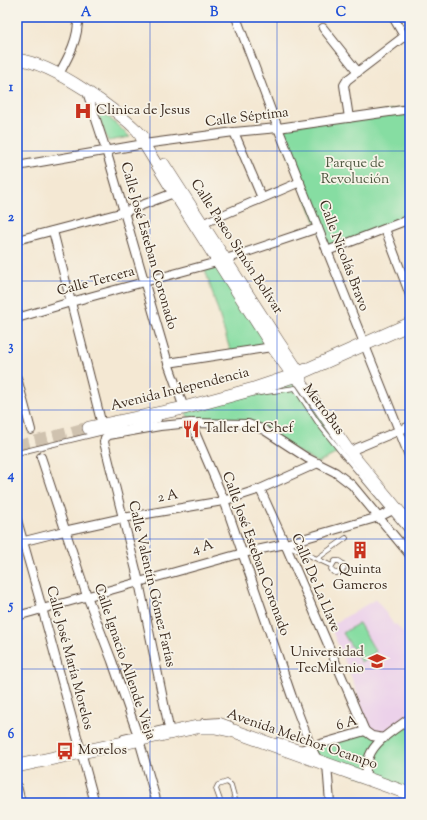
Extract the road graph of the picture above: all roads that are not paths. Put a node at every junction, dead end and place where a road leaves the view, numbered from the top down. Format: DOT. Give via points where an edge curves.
graph roads {
  1 [pos="78,17"];
  2 [pos="236,17"];
  3 [pos="393,17"];
  4 [pos="323,28"];
  5 [pos="407,34"];
  6 [pos="17,59"];
  7 [pos="358,72"];
  8 [pos="59,74"];
  9 [pos="87,92"];
  10 [pos="410,109"];
  11 [pos="349,118"];
  12 [pos="278,128"];
  13 [pos="234,132"];
  14 [pos="147,144"];
  15 [pos="106,150"];
  16 [pos="17,166"];
  17 [pos="300,182"];
  18 [pos="178,192"];
  19 [pos="262,198"];
  20 [pos="124,212"];
  21 [pos="410,219"];
  22 [pos="199,225"];
  23 [pos="318,228"];
  24 [pos="385,229"];
  25 [pos="53,231"];
  26 [pos="17,240"];
  27 [pos="327,252"];
  28 [pos="222,261"];
  29 [pos="145,283"];
  30 [pos="410,295"];
  31 [pos="71,302"];
  32 [pos="17,318"];
  33 [pos="410,324"];
  34 [pos="364,344"];
  35 [pos="272,347"];
  36 [pos="168,363"];
  37 [pos="298,377"];
  38 [pos="17,378"];
  39 [pos="258,394"];
  40 [pos="184,408"];
  41 [pos="165,418"];
  42 [pos="191,423"];
  43 [pos="102,425"];
  44 [pos="410,426"];
  45 [pos="89,428"];
  46 [pos="31,430"];
  47 [pos="399,431"];
  48 [pos="350,451"];
  49 [pos="17,453"];
  50 [pos="41,457"];
  51 [pos="410,458"];
  52 [pos="318,464"];
  53 [pos="260,489"];
  54 [pos="224,500"];
  55 [pos="394,509"];
  56 [pos="379,517"];
  57 [pos="123,518"];
  58 [pos="17,520"];
  59 [pos="409,520"];
  60 [pos="64,531"];
  61 [pos="410,534"];
  62 [pos="346,538"];
  63 [pos="20,542"];
  64 [pos="285,544"];
  65 [pos="243,553"];
  66 [pos="410,555"];
  67 [pos="318,558"];
  68 [pos="332,566"];
  69 [pos="139,582"];
  70 [pos="87,596"];
  71 [pos="42,608"];
  72 [pos="17,616"];
  73 [pos="410,718"];
  74 [pos="201,721"];
  75 [pos="234,725"];
  76 [pos="171,728"];
  77 [pos="365,731"];
  78 [pos="138,736"];
  79 [pos="115,738"];
  80 [pos="384,738"];
  81 [pos="276,739"];
  82 [pos="83,749"];
  83 [pos="313,754"];
  84 [pos="17,761"];
  85 [pos="344,765"];
  86 [pos="17,766"];
  87 [pos="365,776"];
  88 [pos="17,786"];
  89 [pos="410,789"];
  90 [pos="410,794"];
  91 [pos="21,803"];
  92 [pos="95,803"];
  93 [pos="157,803"];
  94 [pos="221,803"];
  95 [pos="236,803"];
  96 [pos="330,803"];
  1 -- 8 [label="street" via="71,52"];
  2 -- 12 [label="street, Calle Nicolás Bravo"];
  3 -- 5 [label="street"];
  4 -- 7 [label="street"];
  5 -- 7 [label="street"];
  6 -- 8 [label="main road, Calle Paseo Simón Bolívar" via="29,61"];
  7 -- 11 [label="street" via="345,83"];
  8 -- 9 [label="main road, Calle Paseo Simón Bolívar"];
  9 -- 14 [label="main road, Calle Paseo Simón Bolívar" via="122,117 138,131"];
  9 -- 15 [label="street, Calle José Esteban Coronado"];
  10 -- 11 [label="street, Calle Séptima"];
  11 -- 12 [label="street, Calle Séptima"];
  12 -- 13 [label="street, Calle Séptima"];
  12 -- 17 [label="street, Calle Nicolás Bravo"];
  13 -- 14 [label="street, Calle Séptima"];
  13 -- 19 [label="street"];
  14 -- 15 [label="street, Calle Séptima"];
  14 -- 18 [label="main road, Calle Paseo Simón Bolívar"];
  15 -- 16 [label="street, Calle Séptima"];
  15 -- 20 [label="street, Calle José Esteban Coronado"];
  17 -- 19 [label="street"];
  17 -- 23 [label="street, Calle Nicolás Bravo"];
  18 -- 20 [label="street"];
  18 -- 22 [label="main road, Calle Paseo Simón Bolívar"];
  19 -- 22 [label="street"];
  20 -- 25 [label="street"];
  20 -- 29 [label="street, Calle José Esteban Coronado"];
  21 -- 24 [label="street"];
  22 -- 28 [label="main road, Calle Paseo Simón Bolívar"];
  23 -- 27 [label="street, Calle Nicolás Bravo"];
  23 -- 28 [label="street, Calle Tercera"];
  24 -- 27 [label="street"];
  24 -- 30 [label="street"];
  25 -- 26 [label="street"];
  25 -- 31 [label="street"];
  27 -- 34 [label="street, Calle Nicolás Bravo"];
  28 -- 29 [label="street, Calle Tercera"];
  28 -- 35 [label="main road, Calle Paseo Simón Bolívar"];
  28 -- 37 [label="main road, Calle Paseo Simón Bolívar" via="279,342"];
  29 -- 31 [label="street, Calle Tercera"];
  29 -- 36 [label="street, Calle José Esteban Coronado"];
  31 -- 32 [label="street, Calle Tercera"];
  31 -- 43 [label="street"];
  33 -- 34 [label="main road, Avenida Independencia"];
  34 -- 37 [label="main road, Avenida Independencia"];
  34 -- 47 [label="street, Calle Nicolás Bravo"];
  35 -- 36 [label="street"];
  35 -- 37 [label="main road, Calle Paseo Simón Bolívar"];
  36 -- 40 [label="street, Calle José Esteban Coronado"];
  37 -- 40 [label="main road, Avenida Independencia"];
  37 -- 48 [label="main road, Calle Paseo Simón Bolívar"];
  38 -- 46 [label="street"];
  39 -- 55 [label="lane, MetroBus" via="295,388 341,452"];
  40 -- 43 [label="main road, Avenida Independencia"];
  41 -- 49 [label="lane"];
  42 -- 52 [label="street" via="248,424 264,430"];
  42 -- 54 [label="street, Calle José Esteban Coronado"];
  42 -- 57 [label="street, Calle Valentín Gómez Farías" via="108,435 105,438"];
  43 -- 45 [label="main road, Avenida Independencia"];
  44 -- 47 [label="street"];
  47 -- 48 [label="street"];
  47 -- 51 [label="street, Calle Nicolás Bravo"];
  48 -- 55 [label="main road, Calle Paseo Simón Bolívar"];
  50 -- 60 [label="street, Calle Ignacio Allende Vieja"];
  52 -- 53 [label="street, 2 A"];
  52 -- 56 [label="street" via="352,484"];
  53 -- 54 [label="street, 2 A"];
  53 -- 64 [label="street, Calle De La Llave"];
  54 -- 57 [label="street, 2 A"];
  54 -- 65 [label="street, Calle José Esteban Coronado"];
  55 -- 56 [label="street, 4 A"];
  55 -- 59 [label="main road, Calle Paseo Simón Bolívar"];
  55 -- 61 [label="lane, MetroBus"];
  56 -- 64 [label="street, 4 A"];
  56 -- 66 [label="street"];
  57 -- 60 [label="street, 2 A"];
  57 -- 69 [label="street, Calle Valentín Gómez Farías"];
  58 -- 63 [label="street, Calle José María Morelos"];
  60 -- 63 [label="street, 2 A"];
  60 -- 70 [label="street, Calle Ignacio Allende Vieja"];
  62 -- 67 [label="lane"];
  63 -- 71 [label="street, Calle José María Morelos"];
  64 -- 65 [label="street, 4 A"];
  64 -- 67 [label="lane"];
  64 -- 77 [label="street, Calle De La Llave"];
  65 -- 69 [label="street, 4 A"];
  65 -- 83 [label="street, Calle José Esteban Coronado"];
  67 -- 68 [label="lane"];
  69 -- 70 [label="street, 4 A"];
  69 -- 76 [label="street, Calle Valentín Gómez Farías"];
  70 -- 71 [label="street, 4 A"];
  70 -- 78 [label="street, Calle Ignacio Allende Vieja"];
  71 -- 72 [label="street, 4 A"];
  71 -- 82 [label="street, Calle José María Morelos"];
  73 -- 80 [label="street"];
  74 -- 75 [label="lane" via="220,720"];
  76 -- 78 [label="main road, Avenida Melchor Ocampo"];
  76 -- 83 [label="main road, Avenida Melchor Ocampo" via="215,727"];
  77 -- 80 [label="street, 6 A" via="372,736"];
  77 -- 83 [label="street, 6 A" via="339,740"];
  78 -- 79 [label="lane"];
  78 -- 82 [label="main road, Avenida Melchor Ocampo"];
  78 -- 93 [label="street, Calle Ignacio Allende Vieja"];
  80 -- 87 [label="street" via="369,755"];
  81 -- 83 [label="lane"];
  82 -- 84 [label="lane"];
  82 -- 86 [label="main road, Avenida Melchor Ocampo"];
  82 -- 92 [label="street, Calle José María Morelos"];
  83 -- 87 [label="main road, Avenida Melchor Ocampo"];
  83 -- 96 [label="street, Calle José Esteban Coronado"];
  85 -- 87 [label="lane"];
  87 -- 89 [label="lane"];
  87 -- 90 [label="main road, Avenida Melchor Ocampo"];
  88 -- 91 [label="street"];
  94 -- 95 [label="lane" via="216,789 218,785 227,782 231,785"];
}
